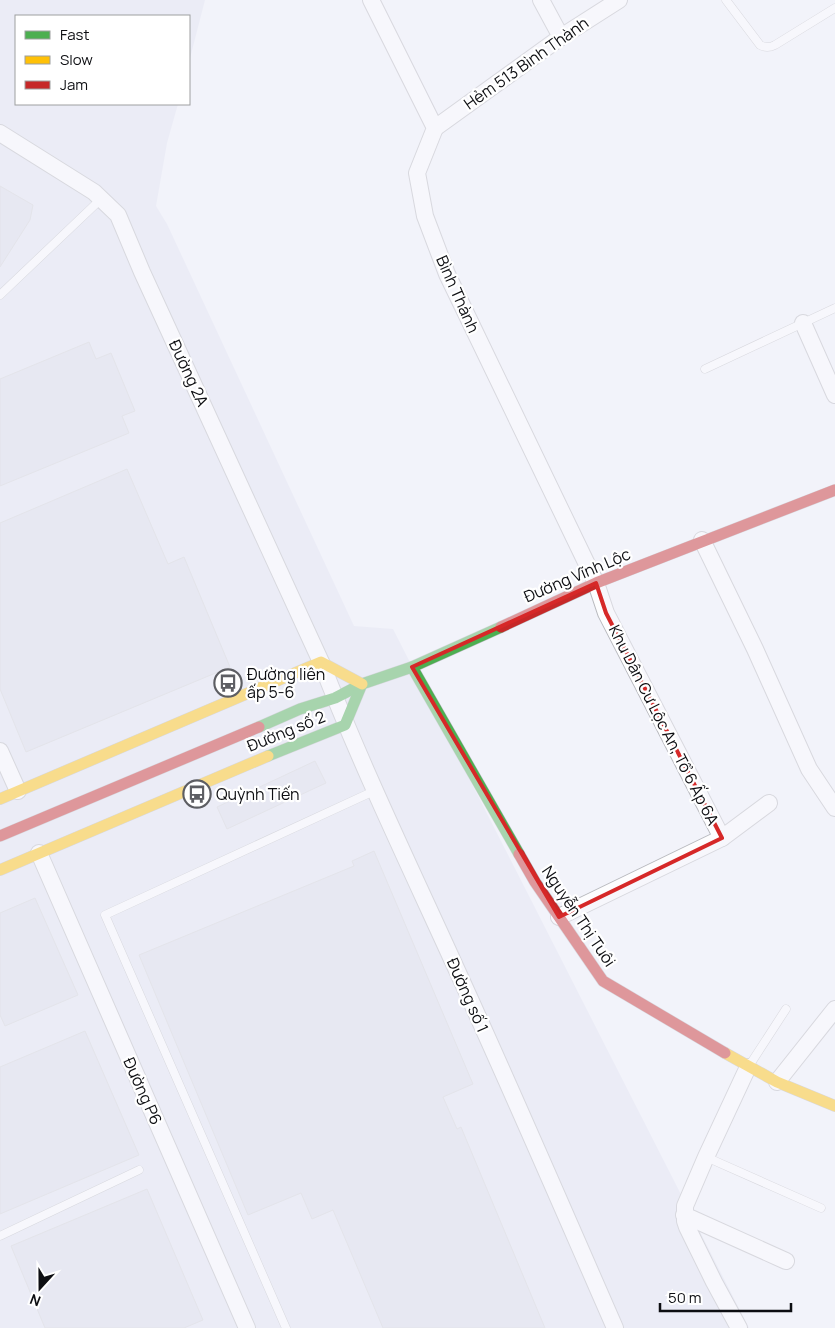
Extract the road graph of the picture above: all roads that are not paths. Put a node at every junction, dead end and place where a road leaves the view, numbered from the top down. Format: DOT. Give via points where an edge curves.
graph roads {
  1 [pos="371,0"];
  2 [pos="542,0"];
  3 [pos="619,0"];
  4 [pos="726,0"];
  5 [pos="835,8"];
  6 [pos="561,37"];
  7 [pos="435,128"];
  8 [pos="0,133"];
  9 [pos="101,199"];
  10 [pos="0,295"];
  11 [pos="835,308"];
  12 [pos="803,323"];
  13 [pos="705,368"];
  14 [pos="835,395"];
  15 [pos="835,490"];
  16 [pos="702,540"];
  17 [pos="596,583"];
  18 [pos="321,662"];
  19 [pos="412,667"];
  20 [pos="362,684"];
  21 [pos="335,698"];
  22 [pos="345,725"];
  23 [pos="0,751"];
  24 [pos="18,791"];
  25 [pos="374,791"];
  26 [pos="0,799"];
  27 [pos="769,803"];
  28 [pos="835,808"];
  29 [pos="0,836"];
  30 [pos="722,838"];
  31 [pos="38,853"];
  32 [pos="0,870"];
  33 [pos="560,917"];
  34 [pos="786,1009"];
  35 [pos="835,1009"];
  36 [pos="748,1067"];
  37 [pos="777,1082"];
  38 [pos="835,1106"];
  39 [pos="706,1157"];
  40 [pos="139,1170"];
  41 [pos="821,1208"];
  42 [pos="684,1215"];
  43 [pos="0,1236"];
  44 [pos="786,1261"];
  45 [pos="248,1328"];
  46 [pos="286,1328"];
  47 [pos="615,1328"];
  48 [pos="739,1328"];
  1 -- 7 [label="street"];
  2 -- 6 [label="street"];
  3 -- 6 [label="street, Hẻm 513 Bình Thành"];
  4 -- 5 [label="lane" via="760,45 770,48"];
  6 -- 7 [label="street, Hẻm 513 Bình Thành"];
  7 -- 17 [label="street, Bình Thành" via="417,173 425,216 449,280"];
  8 -- 9 [label="street, Đường 2A"];
  9 -- 10 [label="lane"];
  9 -- 18 [label="street, Đường 2A" via="118,215"];
  11 -- 12 [label="lane"];
  12 -- 13 [label="lane"];
  12 -- 14 [label="street"];
  15 -- 16 [label="main road, Đường Vĩnh Lộc"];
  16 -- 17 [label="main road, Đường Vĩnh Lộc"];
  16 -- 28 [label="street" via="809,769"];
  17 -- 19 [label="main road, Đường Vĩnh Lộc"];
  17 -- 30 [label="street, Khu Dân Cư Lộc An, Tổ 6 Ấp 6A" via="606,613"];
  18 -- 20 [label="main road"];
  18 -- 21 [label="street, Đường số 1"];
  18 -- 24 [label="main road"];
  19 -- 20 [label="main road, Đường Vĩnh Lộc"];
  19 -- 33 [label="main road, Nguyễn Thị Tuôi" via="535,882"];
  20 -- 21 [label="main road, Đường Vĩnh Lộc"];
  20 -- 22 [label="main road, Đường số 2"];
  21 -- 22 [label="street, Đường số 1"];
  21 -- 29 [label="main road, Đường số 2"];
  22 -- 25 [label="street, Đường số 1"];
  22 -- 31 [label="main road, Đường số 2"];
  23 -- 24 [label="street"];
  24 -- 26 [label="main road"];
  25 -- 46 [label="lane" via="105,916"];
  25 -- 47 [label="street, Đường số 1" via="456,967"];
  27 -- 30 [label="street"];
  30 -- 33 [label="street, Khu Dân Cư Lộc An, Tổ 6 Ấp 6A"];
  31 -- 32 [label="main road, Đường số 2"];
  31 -- 45 [label="street, Đường P6"];
  33 -- 36 [label="main road, Nguyễn Thị Tuôi" via="603,981"];
  34 -- 36 [label="lane"];
  35 -- 37 [label="street"];
  36 -- 37 [label="main road, Nguyễn Thị Tuôi"];
  36 -- 39 [label="street"];
  37 -- 38 [label="main road, Nguyễn Thị Tuôi"];
  39 -- 41 [label="lane"];
  39 -- 42 [label="street"];
  40 -- 43 [label="lane"];
  42 -- 44 [label="street"];
  42 -- 48 [label="street" via="687,1227"];
}
